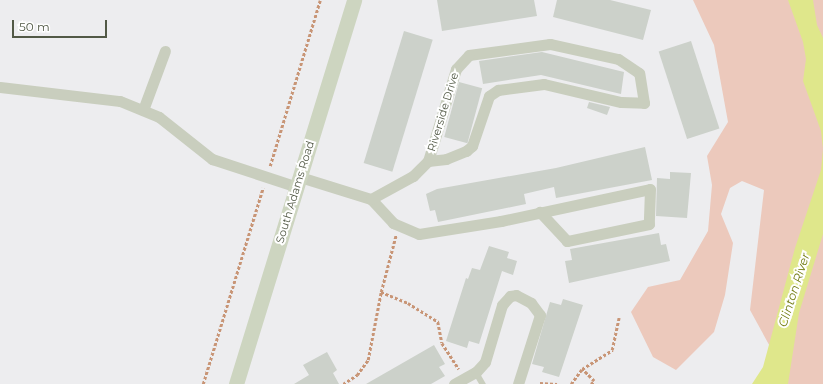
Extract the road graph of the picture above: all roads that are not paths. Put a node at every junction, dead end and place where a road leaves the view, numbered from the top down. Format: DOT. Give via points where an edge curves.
graph roads {
  1 [pos="354,0"];
  2 [pos="165,51"];
  3 [pos="0,87"];
  4 [pos="143,110"];
  5 [pos="428,161"];
  6 [pos="298,182"];
  7 [pos="371,199"];
  8 [pos="540,212"];
  9 [pos="476,372"];
  10 [pos="236,384"];
  11 [pos="454,384"];
  12 [pos="484,384"];
  13 [pos="518,384"];
  1 -- 6 [label="main road, South Adams Road"];
  2 -- 4 [label="street"];
  3 -- 4 [label="street" via="120,101"];
  4 -- 6 [label="street" via="159,117 212,159 266,179"];
  5 -- 5 [label="street, Riverside Drive" via="446,159 472,146 489,96 498,90 544,84 621,102 644,103 639,73 618,59 550,44 469,55 456,69"];
  5 -- 7 [label="street, Riverside Drive" via="412,176"];
  6 -- 7 [label="street"];
  6 -- 10 [label="main road, South Adams Road"];
  7 -- 8 [label="street" via="399,227 419,234"];
  8 -- 8 [label="street" via="643,190 650,189 649,224 567,241"];
  9 -- 11 [label="street"];
  9 -- 12 [label="lane"];
  9 -- 13 [label="street" via="485,362 502,305 510,296 516,295 531,303 540,315"];
}
